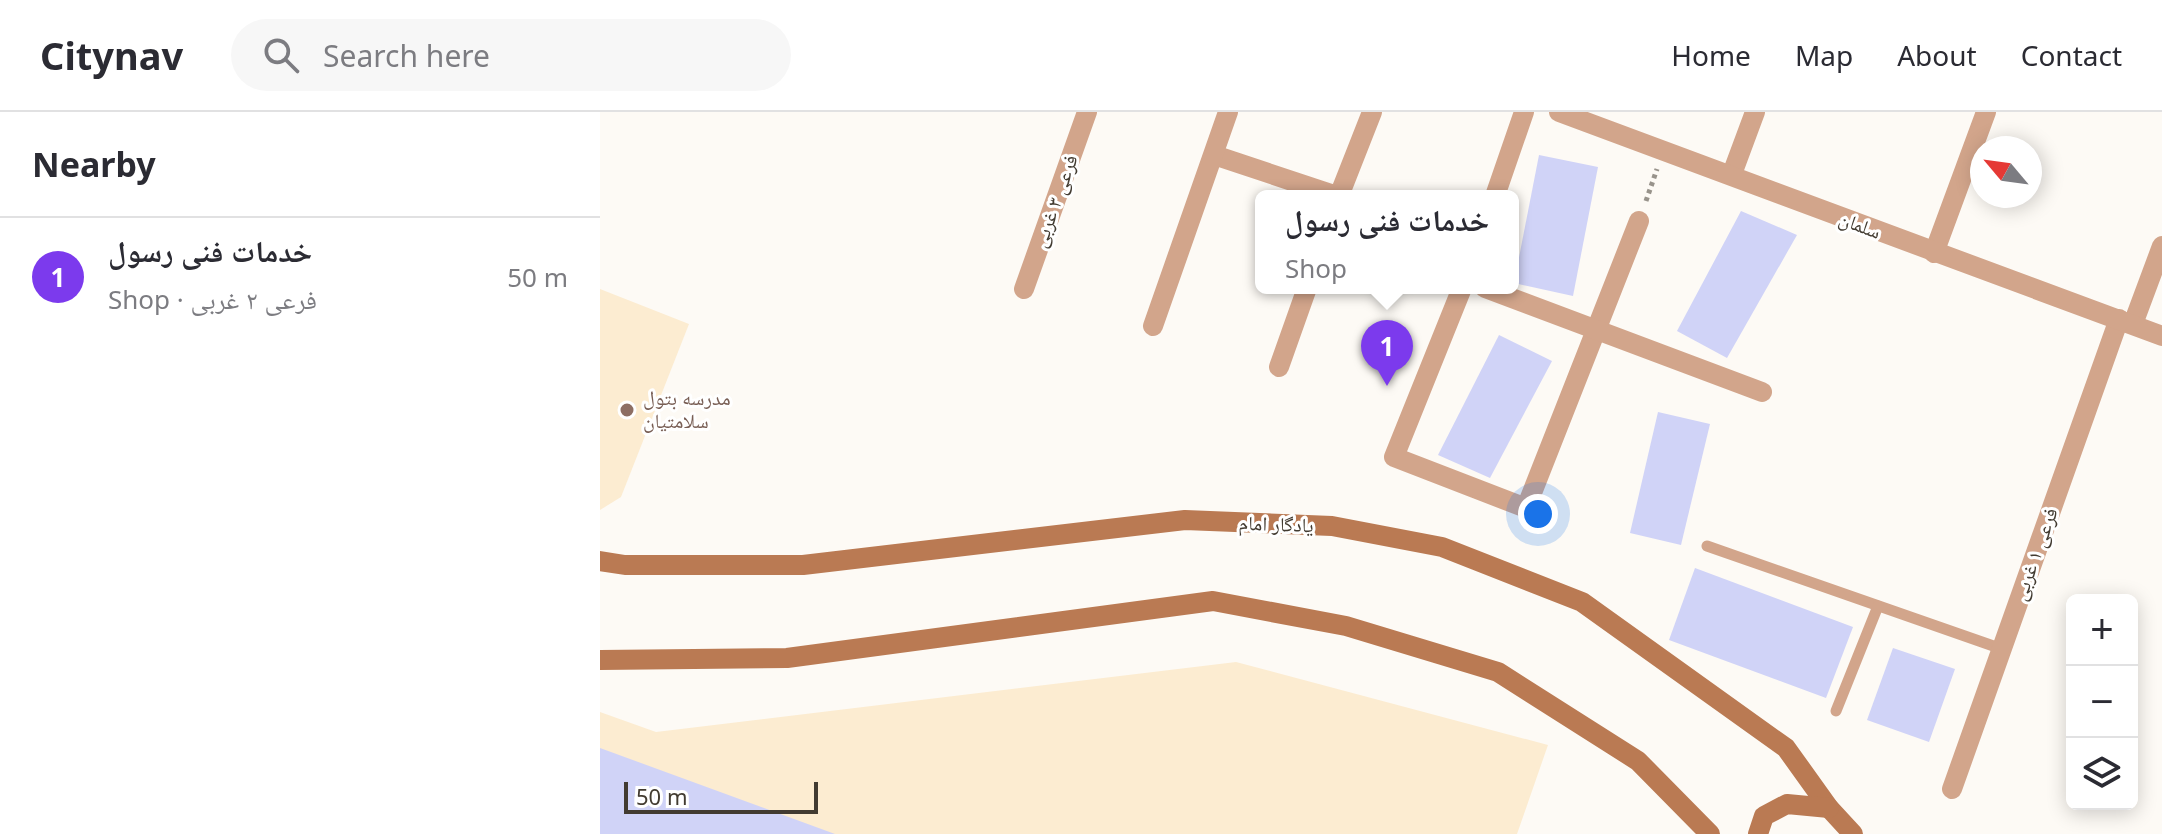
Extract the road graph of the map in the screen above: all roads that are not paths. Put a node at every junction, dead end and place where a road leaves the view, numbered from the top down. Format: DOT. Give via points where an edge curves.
graph roads {
  1 [pos="1087,112"];
  2 [pos="1228,112"];
  3 [pos="1372,112"];
  4 [pos="1524,112"];
  5 [pos="1559,112"];
  6 [pos="1755,112"];
  7 [pos="1986,112"];
  8 [pos="1214,155"];
  9 [pos="1732,174"];
  10 [pos="1320,190"];
  11 [pos="1340,190"];
  12 [pos="1497,190"];
  13 [pos="1639,221"];
  14 [pos="2162,246"];
  15 [pos="1934,253"];
  16 [pos="1024,289"];
  17 [pos="1305,294"];
  18 [pos="1460,294"];
  19 [pos="1501,294"];
  20 [pos="2126,322"];
  21 [pos="1153,326"];
  22 [pos="1595,329"];
  23 [pos="2162,336"];
  24 [pos="1279,367"];
  25 [pos="1762,392"];
  26 [pos="1707,546"];
  27 [pos="600,561"];
  28 [pos="1878,606"];
  29 [pos="2002,649"];
  30 [pos="600,660"];
  31 [pos="1836,711"];
  32 [pos="1952,789"];
  33 [pos="1829,808"];
  34 [pos="1710,834"];
  35 [pos="1758,834"];
  36 [pos="1853,834"];
  1 -- 16 [label="street, فرعی ۳ غربی"];
  2 -- 8 [label="street"];
  3 -- 11 [label="street"];
  4 -- 12 [label="street"];
  5 -- 9 [label="street, سلمان"];
  6 -- 9 [label="street"];
  7 -- 15 [label="street"];
  8 -- 10 [label="street"];
  8 -- 21 [label="street"];
  9 -- 15 [label="street, سلمان"];
  13 -- 22 [label="street"];
  14 -- 20 [label="street, فرعی ۱ غربی"];
  15 -- 20 [label="street, سلمان"];
  17 -- 24 [label="street"];
  18 -- 22 [label="street" via="1394,457 1526,508"];
  19 -- 22 [label="street"];
  20 -- 23 [label="street, سلمان"];
  20 -- 29 [label="street, فرعی ۱ غربی"];
  22 -- 25 [label="street"];
  26 -- 28 [label="lane"];
  27 -- 33 [label="main road, یادگار امام" via="803,565 1185,520 1332,526 1442,547 1582,602 1786,748"];
  28 -- 29 [label="lane"];
  28 -- 31 [label="lane"];
  29 -- 32 [label="street, فرعی ۱ غربی"];
  30 -- 34 [label="main road" via="787,658 1213,601 1346,626 1498,672 1638,761"];
  33 -- 35 [label="main road" via="1787,804 1764,816"];
  33 -- 36 [label="main road, یادگار امام"];
}
